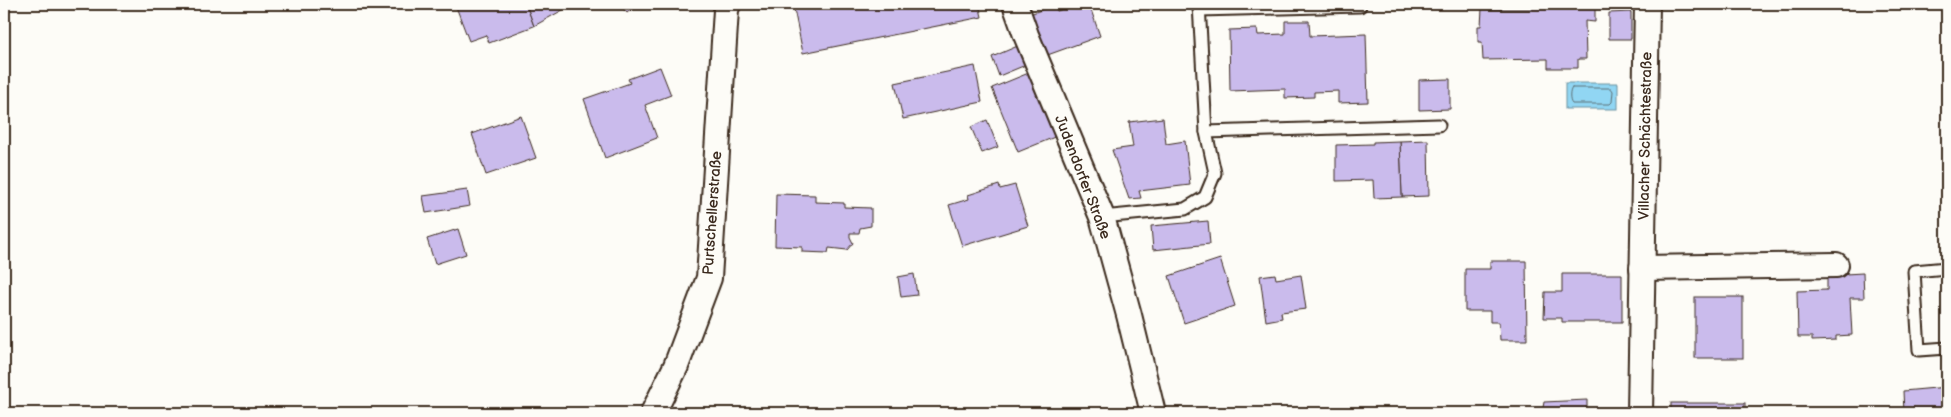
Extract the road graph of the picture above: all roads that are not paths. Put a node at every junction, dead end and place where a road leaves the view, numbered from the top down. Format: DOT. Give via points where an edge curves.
graph roads {
  1 [pos="728,4"];
  2 [pos="1015,4"];
  3 [pos="1647,4"];
  4 [pos="1360,6"];
  5 [pos="1199,7"];
  6 [pos="1439,126"];
  7 [pos="1206,132"];
  8 [pos="1102,217"];
  9 [pos="1836,265"];
  10 [pos="1642,268"];
  11 [pos="1947,268"];
  12 [pos="1947,348"];
  13 [pos="653,413"];
  14 [pos="1153,413"];
  15 [pos="1640,413"];
  1 -- 13 [label="street, Purtschellerstraße" via="709,278 676,366"];
  2 -- 8 [label="street, Judendorfer Straße"];
  3 -- 10 [label="street, Villacher Schächtestraße"];
  4 -- 5 [label="lane"];
  5 -- 7 [label="lane"];
  6 -- 7 [label="lane"];
  7 -- 8 [label="lane" via="1215,173 1205,198 1185,209"];
  8 -- 14 [label="street, Judendorfer Straße"];
  9 -- 10 [label="street"];
  10 -- 15 [label="street, Villacher Schächtestraße"];
  11 -- 12 [label="lane" via="1914,270 1919,350"];
}
